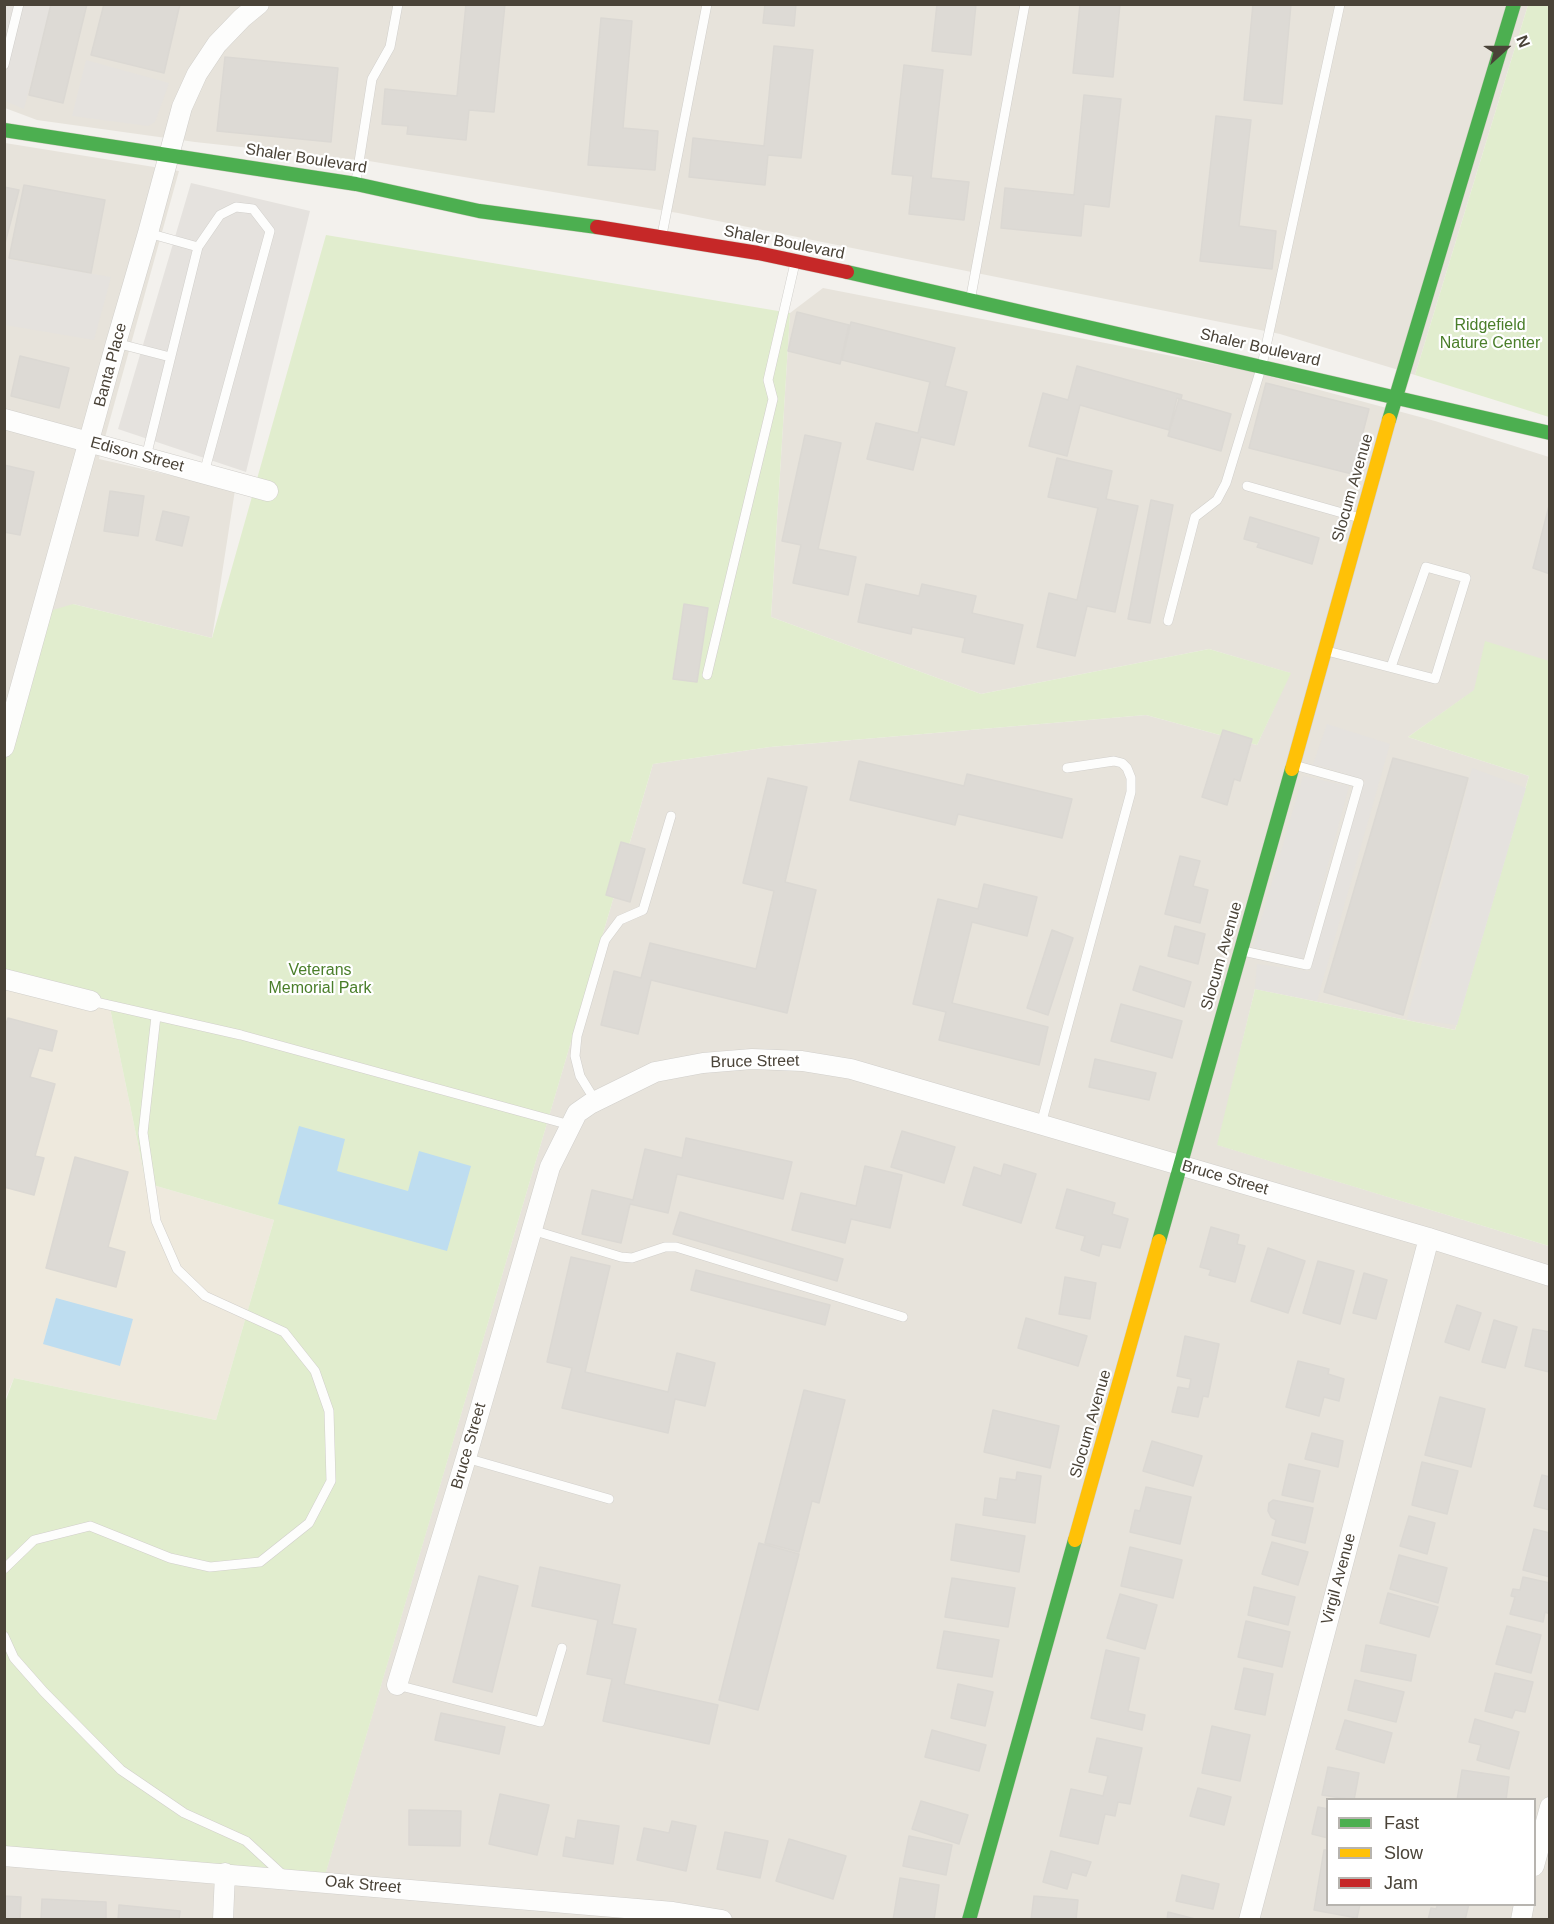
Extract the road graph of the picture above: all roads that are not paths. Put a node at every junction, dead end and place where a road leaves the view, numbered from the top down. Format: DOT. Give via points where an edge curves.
graph roads {
  1 [pos="19,4"];
  2 [pos="259,4"];
  3 [pos="398,4"];
  4 [pos="707,4"];
  5 [pos="1025,4"];
  6 [pos="1340,4"];
  7 [pos="1514,4"];
  8 [pos="4,65"];
  9 [pos="4,130"];
  10 [pos="168,154"];
  11 [pos="356,184"];
  12 [pos="148,233"];
  13 [pos="662,237"];
  14 [pos="198,247"];
  15 [pos="796,261"];
  16 [pos="970,299"];
  17 [pos="116,343"];
  18 [pos="170,357"];
  19 [pos="1262,365"];
  20 [pos="1396,396"];
  21 [pos="4,419"];
  22 [pos="1550,433"];
  23 [pos="90,442"];
  24 [pos="146,457"];
  25 [pos="204,472"];
  26 [pos="1247,486"];
  27 [pos="268,491"];
  28 [pos="1362,518"];
  29 [pos="1168,621"];
  30 [pos="1325,650"];
  31 [pos="1391,668"];
  32 [pos="707,675"];
  33 [pos="10,703"];
  34 [pos="4,747"];
  35 [pos="1293,765"];
  36 [pos="1067,768"];
  37 [pos="671,816"];
  38 [pos="1241,951"];
  39 [pos="4,979"];
  40 [pos="91,1001"];
  41 [pos="156,1016"];
  42 [pos="596,1102"];
  43 [pos="1041,1124"];
  44 [pos="570,1125"];
  45 [pos="1181,1165"];
  46 [pos="532,1230"];
  47 [pos="1429,1238"];
  48 [pos="1550,1276"];
  49 [pos="903,1317"];
  50 [pos="466,1458"];
  51 [pos="609,1499"];
  52 [pos="4,1569"];
  53 [pos="4,1636"];
  54 [pos="562,1648"];
  55 [pos="398,1685"];
  56 [pos="1550,1807"];
  57 [pos="4,1856"];
  58 [pos="1536,1859"];
  59 [pos="225,1873"];
  60 [pos="285,1878"];
  61 [pos="222,1920"];
  62 [pos="722,1920"];
  63 [pos="969,1920"];
  64 [pos="1249,1920"];
  1 -- 8 [label="lane"];
  2 -- 10 [label="street, Banta Place" via="217,44 197,74"];
  3 -- 11 [label="lane" via="390,47 372,79"];
  4 -- 13 [label="lane"];
  5 -- 16 [label="lane"];
  6 -- 19 [label="lane"];
  7 -- 20 [label="street, Slocum Avenue"];
  9 -- 10 [label="street, Shaler Boulevard"];
  10 -- 11 [label="street, Shaler Boulevard"];
  10 -- 12 [label="street, Banta Place"];
  11 -- 13 [label="street, Shaler Boulevard" via="479,211"];
  12 -- 14 [label="lane"];
  12 -- 17 [label="street, Banta Place"];
  13 -- 15 [label="street, Shaler Boulevard"];
  14 -- 18 [label="lane"];
  14 -- 25 [label="lane" via="220,215 236,207 253,209 270,231"];
  15 -- 16 [label="street, Shaler Boulevard"];
  15 -- 32 [label="lane" via="768,380 773,399"];
  16 -- 19 [label="street, Shaler Boulevard"];
  17 -- 18 [label="lane"];
  17 -- 23 [label="street, Banta Place"];
  18 -- 24 [label="lane"];
  19 -- 20 [label="street, Shaler Boulevard"];
  19 -- 29 [label="lane" via="1226,483 1217,500 1195,517"];
  20 -- 22 [label="street, Shaler Boulevard"];
  20 -- 28 [label="street, Slocum Avenue"];
  21 -- 23 [label="street, Edison Street"];
  23 -- 24 [label="street, Edison Street"];
  23 -- 33 [label="street, Banta Place"];
  24 -- 25 [label="street, Edison Street"];
  25 -- 27 [label="street, Edison Street"];
  26 -- 28 [label="lane"];
  28 -- 30 [label="street, Slocum Avenue"];
  30 -- 31 [label="lane"];
  30 -- 35 [label="street, Slocum Avenue"];
  31 -- 31 [label="lane" via="1435,679 1466,578 1426,567"];
  33 -- 34 [label="street, Banta Place"];
  35 -- 38 [label="street, Slocum Avenue"];
  35 -- 38 [label="lane" via="1359,783 1307,965"];
  36 -- 43 [label="lane" via="1122,763 1131,778 1131,792"];
  37 -- 42 [label="lane" via="643,910 620,920 605,940 577,1036 575,1056 580,1076"];
  38 -- 45 [label="street, Slocum Avenue"];
  39 -- 40 [label="street"];
  40 -- 41 [label="lane"];
  41 -- 44 [label="lane" via="241,1035"];
  41 -- 52 [label="lane" via="143,1133 156,1221 177,1269 205,1296 284,1332 315,1371 329,1411 331,1481 309,1523 260,1563 210,1567 170,1558 90,1526 34,1540"];
  42 -- 43 [label="street, Bruce Street" via="655,1072 753,1059 802,1061 850,1069"];
  42 -- 44 [label="street, Bruce Street" via="577,1113"];
  43 -- 45 [label="street, Bruce Street"];
  44 -- 46 [label="street, Bruce Street" via="550,1167"];
  45 -- 47 [label="street, Bruce Street"];
  45 -- 63 [label="street, Slocum Avenue"];
  46 -- 49 [label="lane" via="621,1257 676,1247"];
  46 -- 50 [label="street, Bruce Street"];
  47 -- 48 [label="street, Bruce Street"];
  47 -- 64 [label="street, Virgil Avenue"];
  50 -- 51 [label="lane"];
  50 -- 55 [label="street, Bruce Street"];
  53 -- 60 [label="lane" via="14,1658 121,1770 183,1813 246,1841"];
  54 -- 55 [label="lane" via="540,1722"];
  56 -- 58 [label="street"];
  57 -- 59 [label="street, Oak Street"];
  59 -- 60 [label="street, Oak Street"];
  59 -- 61 [label="street"];
  60 -- 62 [label="street, Oak Street" via="673,1912"];
}
